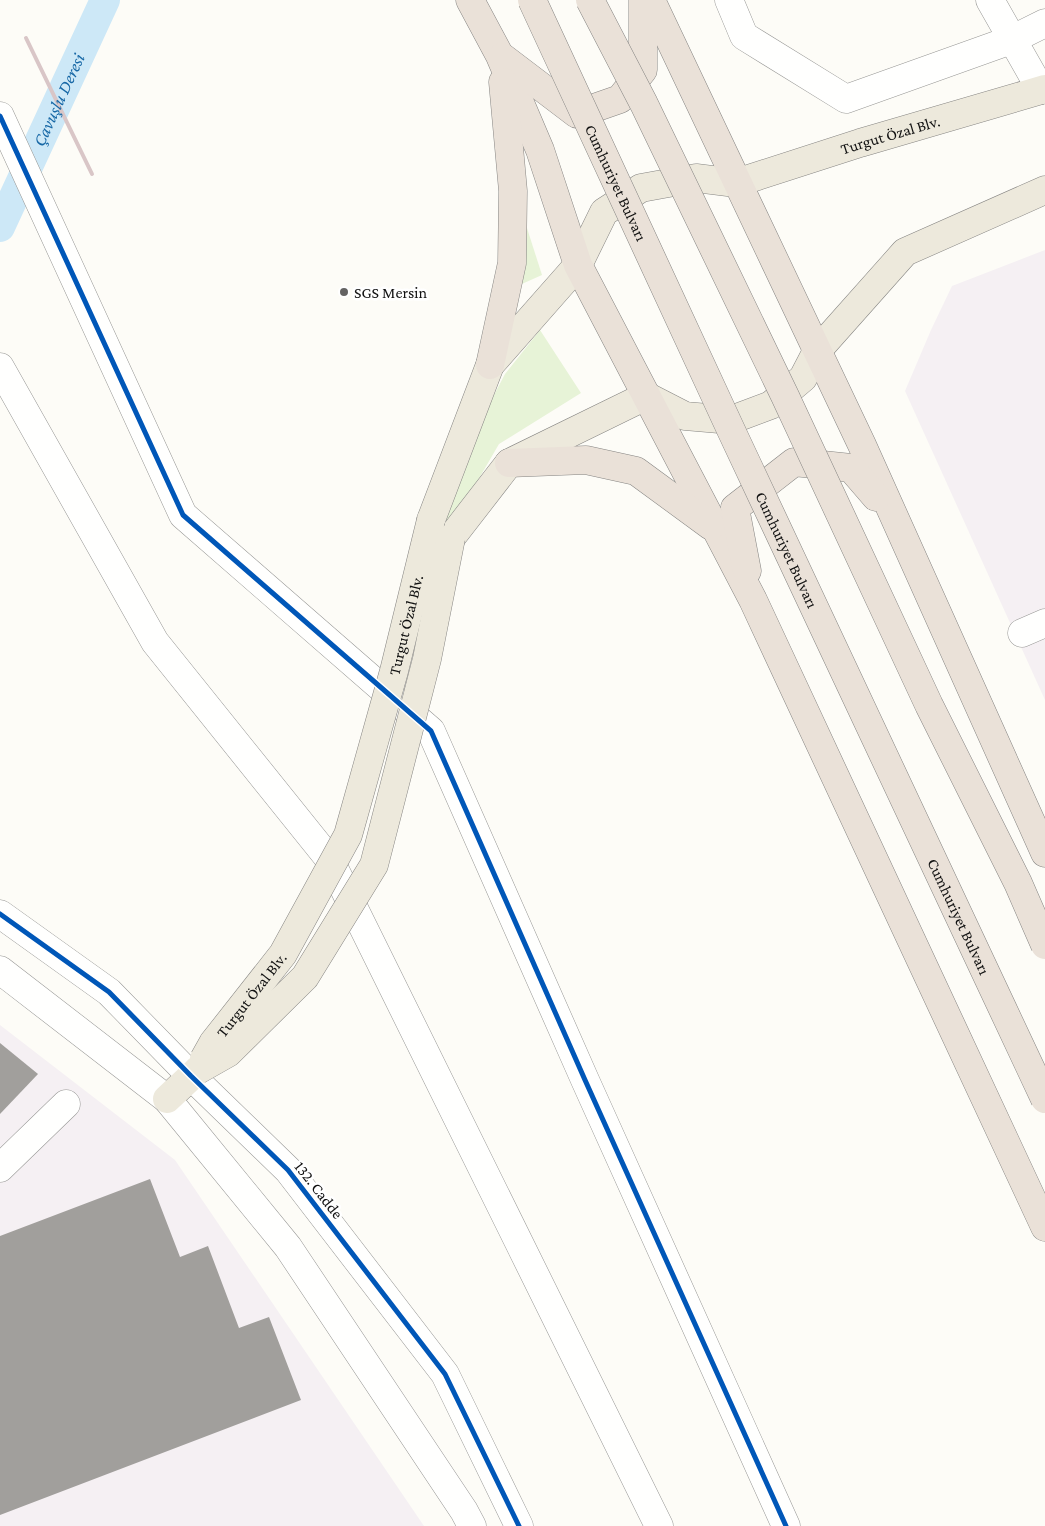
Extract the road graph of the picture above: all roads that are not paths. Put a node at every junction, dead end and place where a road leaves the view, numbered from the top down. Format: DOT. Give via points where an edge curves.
graph roads {
  1 [pos="470,0"];
  2 [pos="532,0"];
  3 [pos="590,0"];
  4 [pos="642,0"];
  5 [pos="651,0"];
  6 [pos="729,0"];
  7 [pos="990,0"];
  8 [pos="1045,23"];
  9 [pos="1011,40"];
  10 [pos="500,56"];
  11 [pos="1043,90"];
  12 [pos="0,116"];
  13 [pos="736,183"];
  14 [pos="1045,190"];
  15 [pos="578,265"];
  16 [pos="816,351"];
  17 [pos="490,365"];
  18 [pos="0,368"];
  19 [pos="646,396"];
  20 [pos="509,463"];
  21 [pos="895,519"];
  22 [pos="716,530"];
  23 [pos="753,600"];
  24 [pos="1045,853"];
  25 [pos="0,914"];
  26 [pos="1045,945"];
  27 [pos="0,970"];
  28 [pos="195,1073"];
  29 [pos="1045,1098"];
  30 [pos="167,1099"];
  31 [pos="66,1104"];
  32 [pos="0,1168"];
  33 [pos="1045,1227"];
  34 [pos="472,1526"];
  35 [pos="519,1526"];
  36 [pos="658,1526"];
  37 [pos="786,1526"];
  1 -- 10 [label="highway"];
  2 -- 29 [label="highway, Cumhuriyet Bulvarı, bridge"];
  3 -- 26 [label="highway, bridge" via="644,104 785,396"];
  4 -- 10 [label="highway" via="642,70 620,99 577,114"];
  5 -- 13 [label="highway"];
  6 -- 9 [label="street" via="744,36 846,99"];
  7 -- 9 [label="street"];
  8 -- 9 [label="street"];
  9 -- 11 [label="street"];
  10 -- 15 [label="highway" via="540,150"];
  10 -- 17 [label="highway" via="513,191 512,263"];
  11 -- 13 [label="main road, Turgut Özal Blv."];
  12 -- 37 [label="street" via="183,515 431,731"];
  13 -- 15 [label="main road, Turgut Özal Blv." via="696,178 641,188 604,212"];
  13 -- 16 [label="highway"];
  14 -- 16 [label="main road" via="905,252"];
  15 -- 17 [label="main road, Turgut Özal Blv."];
  15 -- 19 [label="highway"];
  16 -- 19 [label="main road" via="803,378 771,405 731,420 684,416"];
  16 -- 21 [label="highway"];
  17 -- 28 [label="main road, Turgut Özal Blv., bridge" via="431,520 394,671 348,835 283,954 213,1043"];
  18 -- 36 [label="street" via="155,642 330,860"];
  19 -- 20 [label="main road, Turgut Özal Blv."];
  19 -- 22 [label="highway"];
  20 -- 22 [label="highway" via="586,460 636,471"];
  20 -- 28 [label="main road, Turgut Özal Blv., bridge" via="451,538 427,659 374,866 305,977 228,1053"];
  21 -- 23 [label="highway" via="851,468 794,462 735,508"];
  21 -- 24 [label="highway"];
  22 -- 23 [label="highway"];
  23 -- 33 [label="highway"];
  25 -- 28 [label="street, 132. Cadde" via="109,992"];
  27 -- 30 [label="street"];
  28 -- 30 [label="main road, Turgut Özal Blv."];
  28 -- 35 [label="street, 132. Cadde" via="288,1170 445,1374"];
  30 -- 34 [label="street" via="288,1247"];
  31 -- 32 [label="street"];
}
